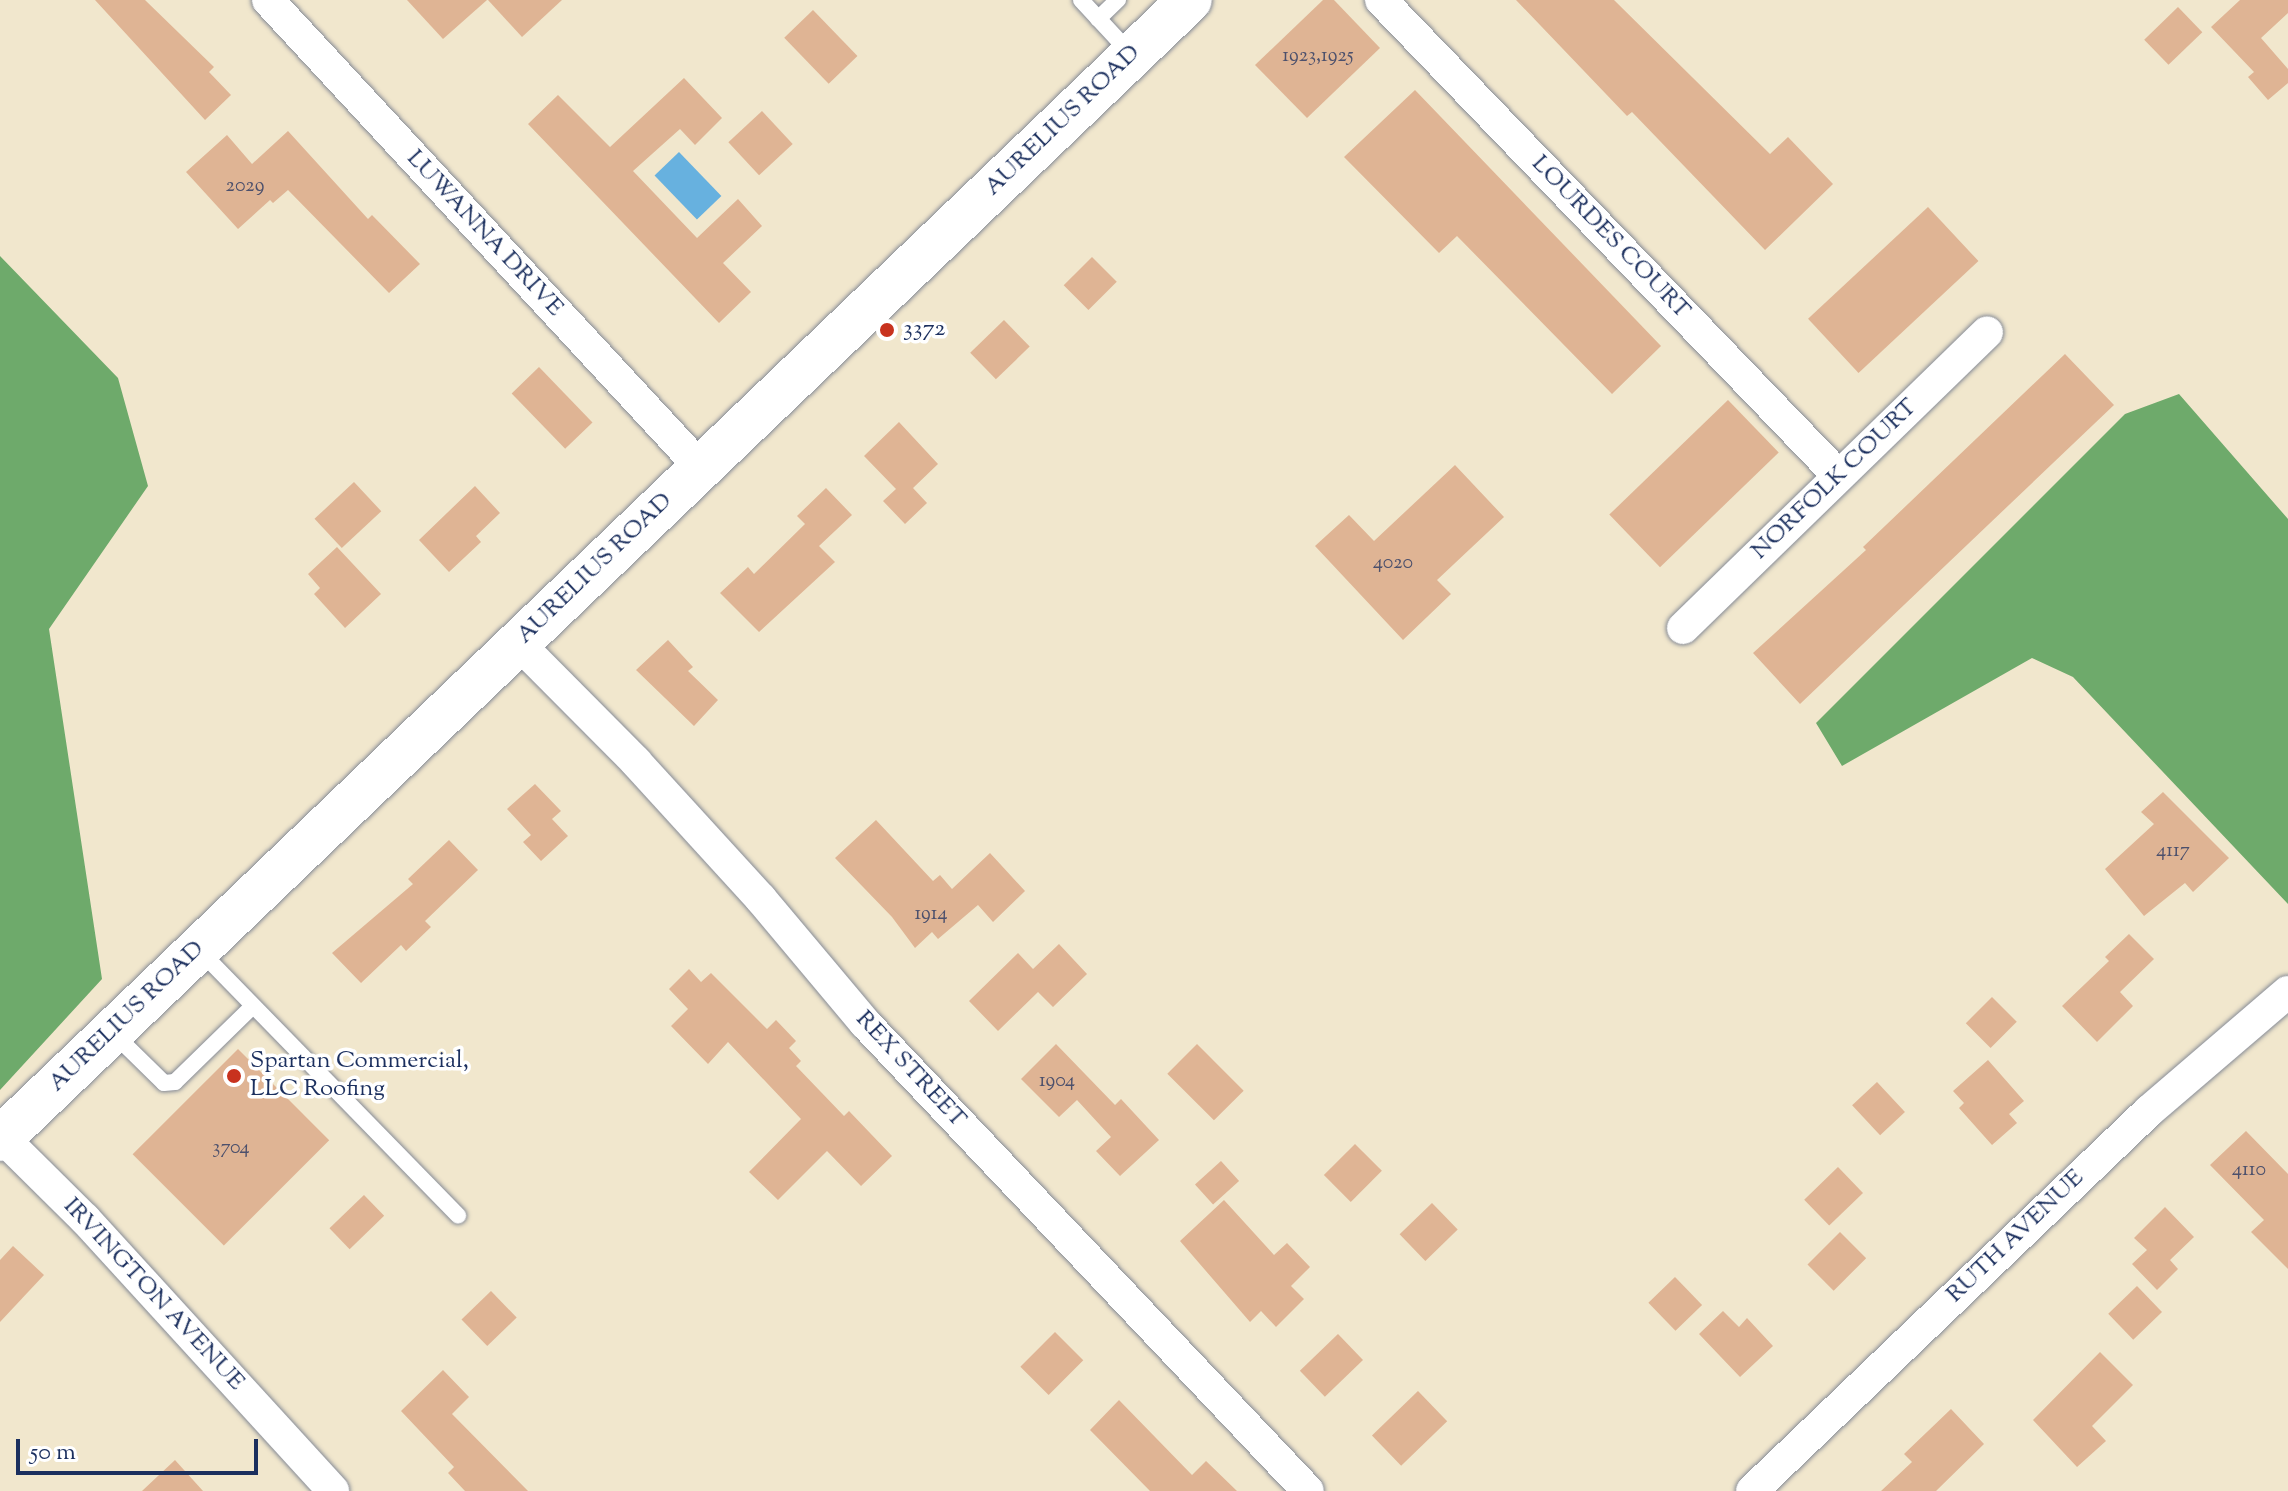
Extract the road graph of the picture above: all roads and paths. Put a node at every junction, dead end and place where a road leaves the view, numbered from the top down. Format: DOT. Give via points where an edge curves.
graph roads {
  1 [pos="268,0"];
  2 [pos="1081,0"];
  3 [pos="1118,0"];
  4 [pos="1190,0"];
  5 [pos="1381,0"];
  6 [pos="1098,19"];
  7 [pos="1132,55"];
  8 [pos="1987,332"];
  9 [pos="701,468"];
  10 [pos="1838,475"];
  11 [pos="1683,628"];
  12 [pos="518,643"];
  13 [pos="198,949"];
  14 [pos="2288,992"];
  15 [pos="253,1006"];
  16 [pos="111,1031"];
  17 [pos="1,1138"];
  18 [pos="458,1215"];
  19 [pos="333,1491"];
  20 [pos="1308,1491"];
  21 [pos="1752,1491"];
  1 -- 9 [label="street, LUWANNA DRIVE"];
  2 -- 6 [label="lane"];
  3 -- 6 [label="lane"];
  4 -- 7 [label="street, AURELIUS ROAD"];
  5 -- 10 [label="street, LOURDES COURT"];
  6 -- 7 [label="lane"];
  7 -- 9 [label="street, AURELIUS ROAD"];
  8 -- 10 [label="street, NORFOLK COURT"];
  9 -- 12 [label="street, AURELIUS ROAD"];
  10 -- 11 [label="street, NORFOLK COURT"];
  12 -- 13 [label="street, AURELIUS ROAD"];
  12 -- 20 [label="street, REX STREET" via="636,762 865,1023"];
  13 -- 15 [label="lane"];
  13 -- 16 [label="street, AURELIUS ROAD"];
  14 -- 21 [label="street, RUTH AVENUE" via="2149,1111"];
  15 -- 16 [label="lane" via="175,1082 164,1083"];
  15 -- 18 [label="lane"];
  16 -- 17 [label="street, AURELIUS ROAD"];
  17 -- 19 [label="street, IRVINGTON AVENUE" via="85,1219"];
}
